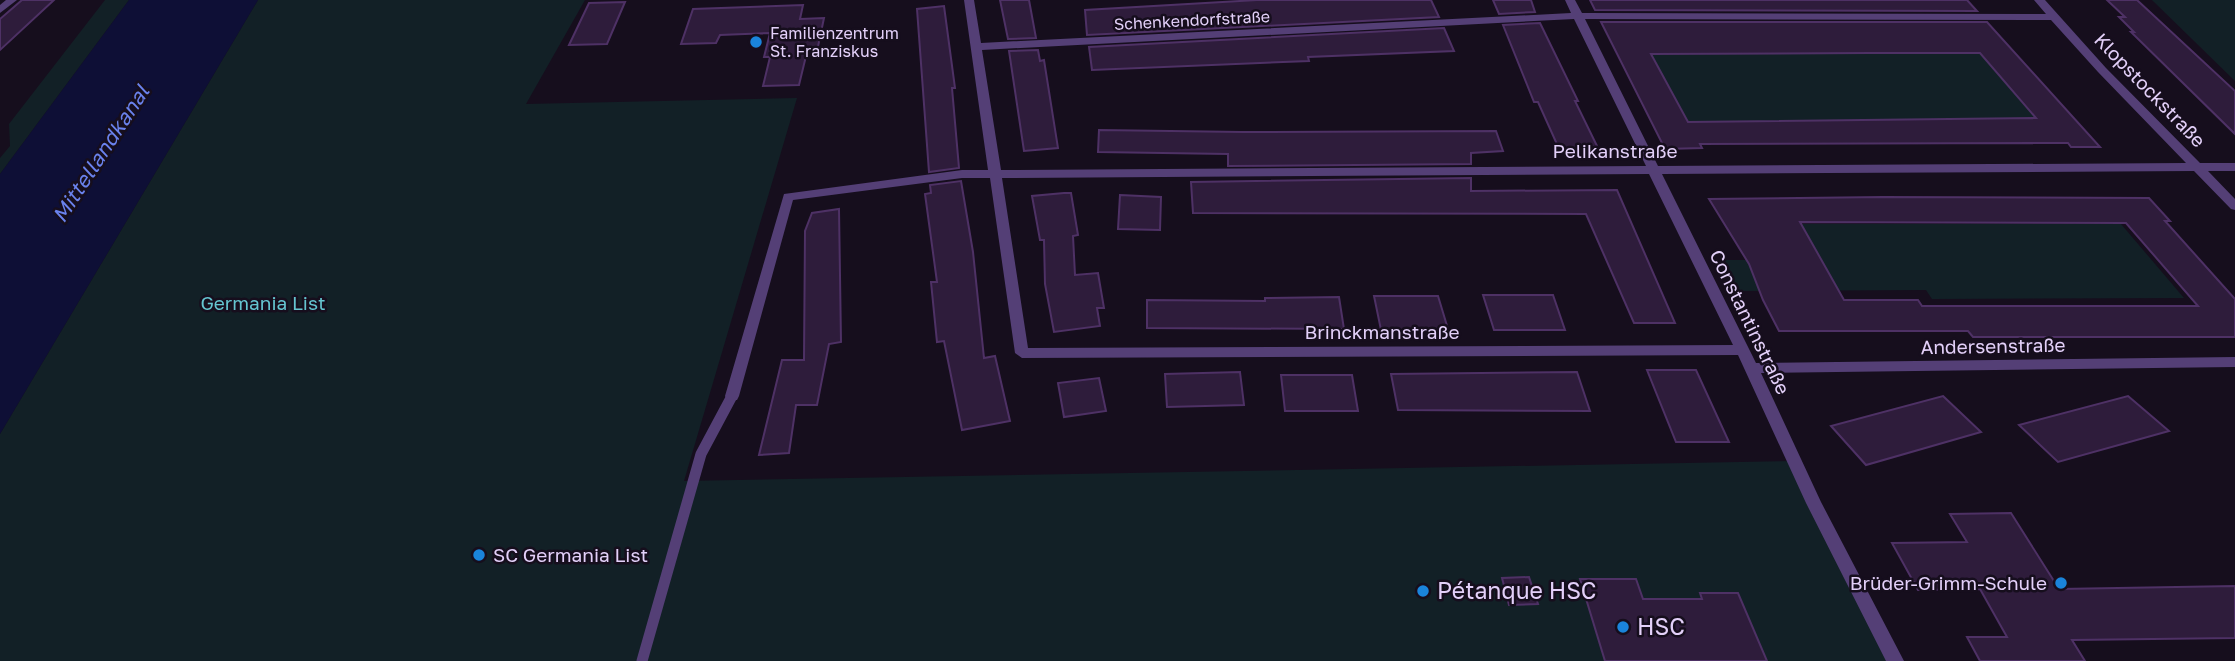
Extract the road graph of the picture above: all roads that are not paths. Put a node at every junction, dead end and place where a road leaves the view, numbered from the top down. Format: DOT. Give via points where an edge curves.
graph roads {
  1 [pos="12,0"];
  2 [pos="969,0"];
  3 [pos="1570,0"];
  4 [pos="2039,0"];
  5 [pos="0,10"];
  6 [pos="1578,16"];
  7 [pos="2054,17"];
  8 [pos="975,47"];
  9 [pos="2235,167"];
  10 [pos="2198,168"];
  11 [pos="1654,170"];
  12 [pos="996,174"];
  13 [pos="2235,206"];
  14 [pos="1742,350"];
  15 [pos="2235,362"];
  16 [pos="1751,369"];
  17 [pos="732,397"];
  18 [pos="642,661"];
  19 [pos="1895,661"];
  1 -- 5 [label="street"];
  2 -- 8 [label="street"];
  3 -- 6 [label="street, Constantinstraße"];
  4 -- 7 [label="street, Klopstockstraße"];
  6 -- 7 [label="street, Schenkendorfstraße"];
  6 -- 8 [label="street, Schenkendorfstraße"];
  6 -- 11 [label="street, Constantinstraße"];
  7 -- 10 [label="street, Klopstockstraße"];
  8 -- 12 [label="street"];
  9 -- 10 [label="street, Pelikanstraße"];
  10 -- 11 [label="street, Pelikanstraße"];
  10 -- 13 [label="street, Klopstockstraße"];
  11 -- 12 [label="street, Pelikanstraße"];
  11 -- 14 [label="street, Constantinstraße"];
  12 -- 14 [label="street, Brinckmanstraße" via="1023,353"];
  12 -- 17 [label="street, Pelikanstraße" via="962,174 788,197"];
  14 -- 16 [label="street, Constantinstraße"];
  15 -- 16 [label="street, Andersenstraße"];
  16 -- 19 [label="street, Constantinstraße"];
  17 -- 18 [label="lane" via="701,454"];
}
